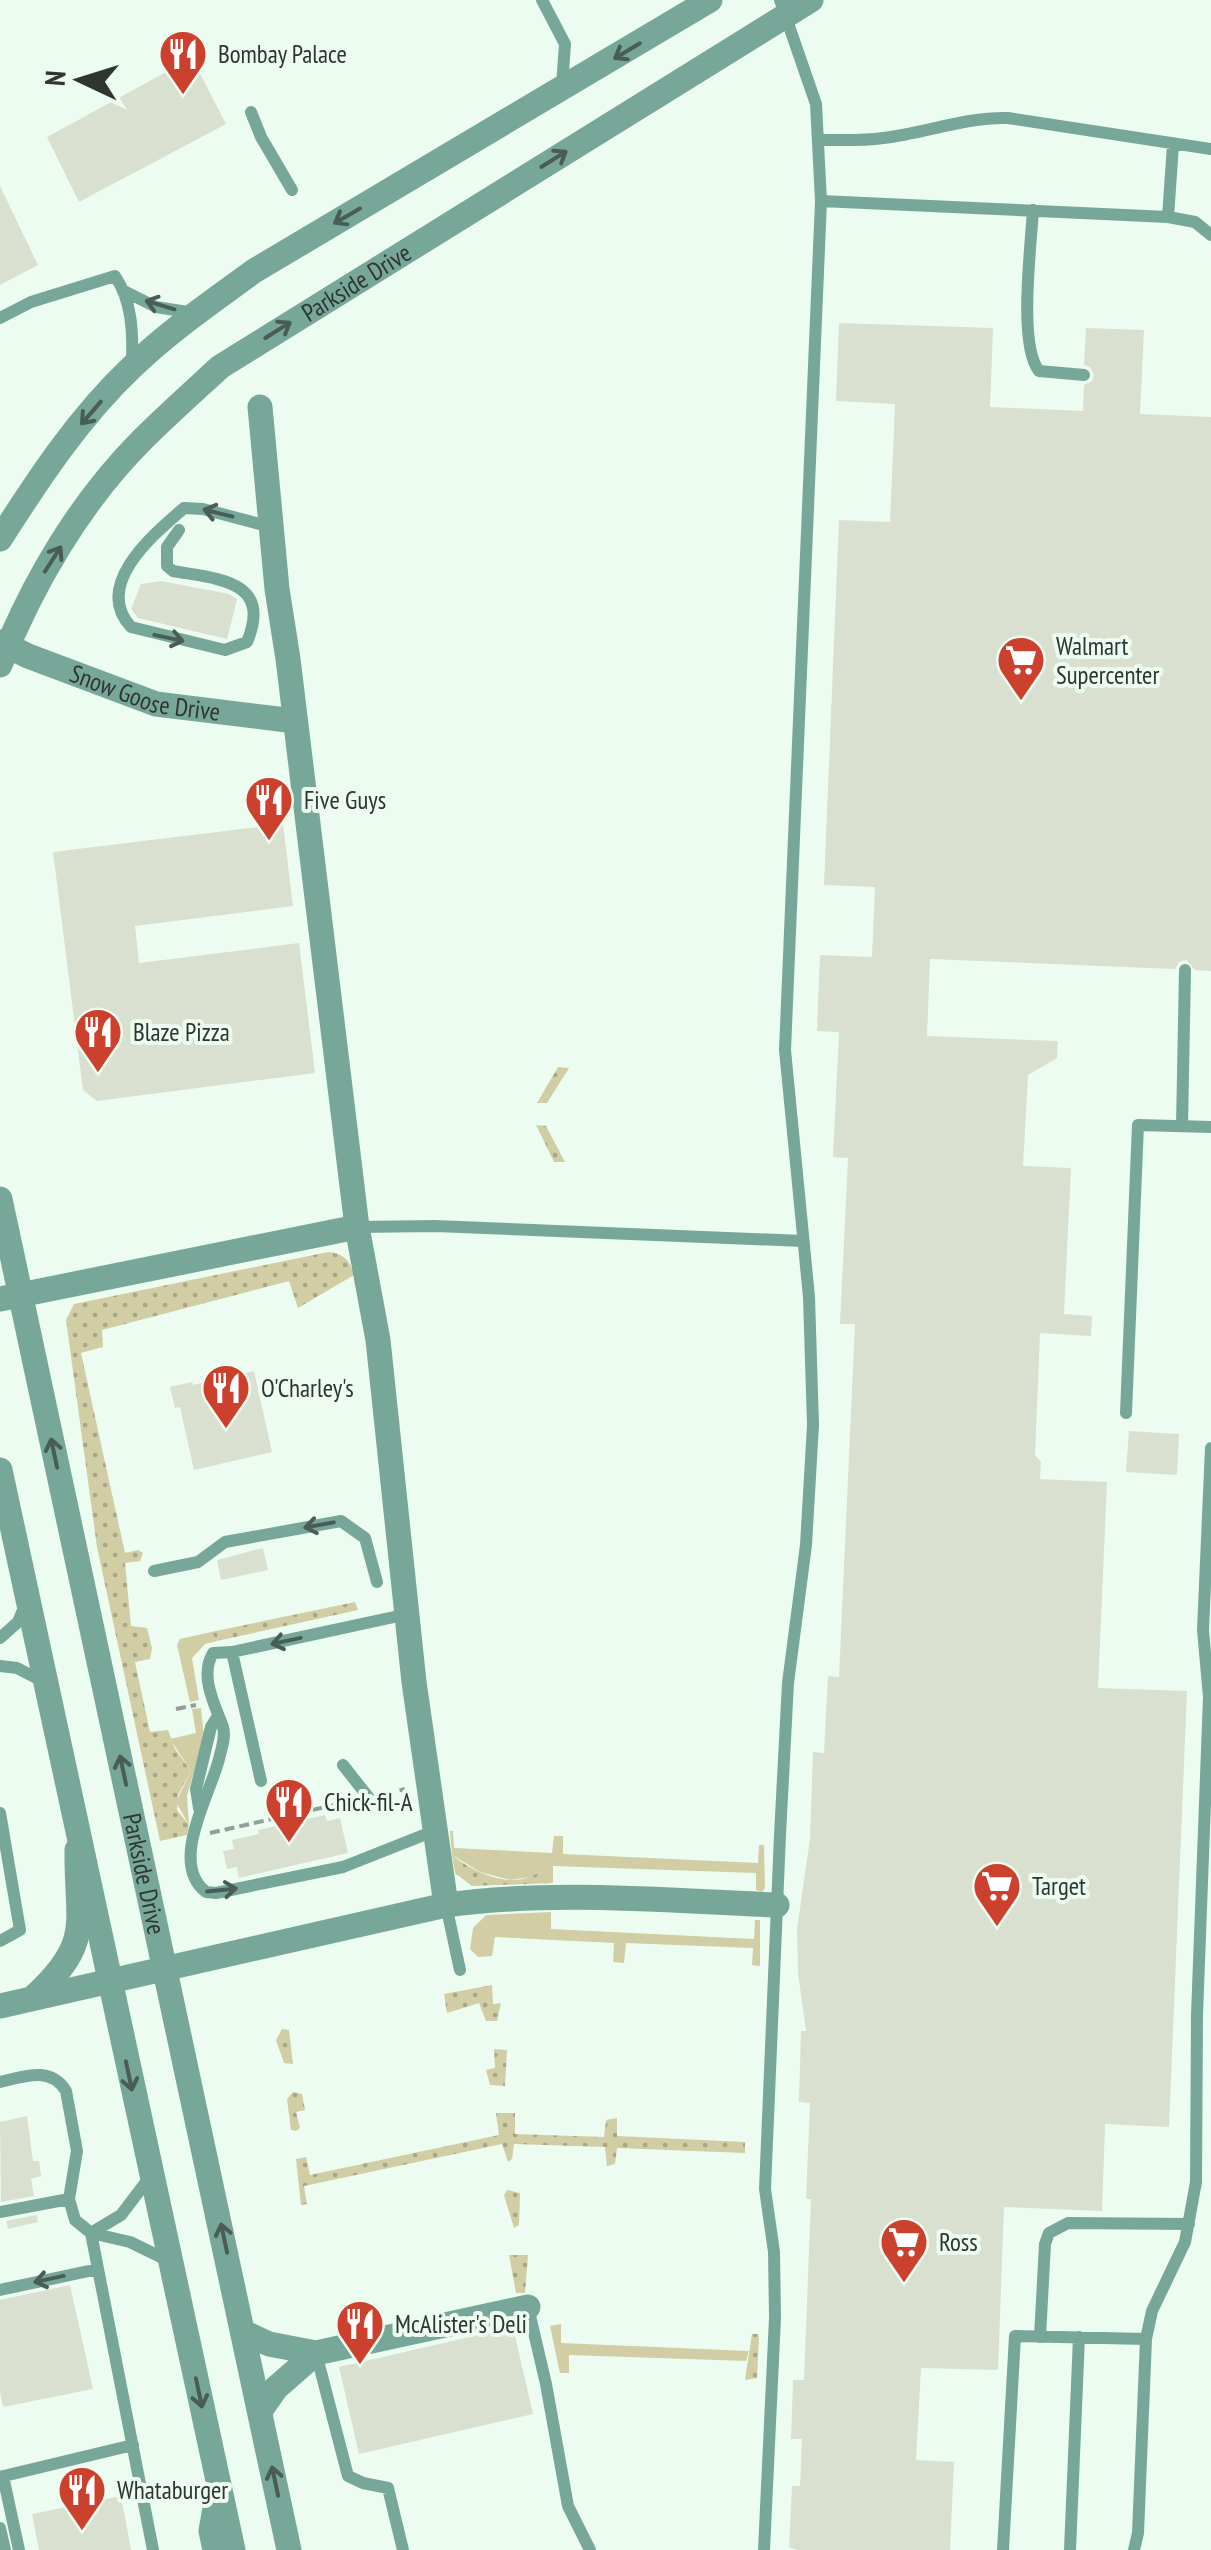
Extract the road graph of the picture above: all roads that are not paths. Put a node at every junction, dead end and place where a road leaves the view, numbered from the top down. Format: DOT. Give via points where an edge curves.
graph roads {
  1 [pos="542,0"];
  2 [pos="710,0"];
  3 [pos="811,0"];
  4 [pos="784,8"];
  5 [pos="562,90"];
  6 [pos="251,112"];
  7 [pos="820,140"];
  8 [pos="1173,146"];
  9 [pos="1211,149"];
  10 [pos="292,190"];
  11 [pos="821,201"];
  12 [pos="1033,210"];
  13 [pos="1168,217"];
  14 [pos="1211,234"];
  15 [pos="126,292"];
  16 [pos="196,314"];
  17 [pos="0,318"];
  18 [pos="132,366"];
  19 [pos="1084,375"];
  20 [pos="260,408"];
  21 [pos="271,527"];
  22 [pos="178,530"];
  23 [pos="0,539"];
  24 [pos="3,651"];
  25 [pos="295,721"];
  26 [pos="1184,970"];
  27 [pos="1182,1126"];
  28 [pos="1211,1127"];
  29 [pos="0,1199"];
  30 [pos="357,1227"];
  31 [pos="803,1241"];
  32 [pos="10,1296"];
  33 [pos="1126,1413"];
  34 [pos="1211,1448"];
  35 [pos="0,1470"];
  36 [pos="154,1571"];
  37 [pos="376,1582"];
  38 [pos="27,1598"];
  39 [pos="408,1614"];
  40 [pos="0,1638"];
  41 [pos="232,1652"];
  42 [pos="0,1666"];
  43 [pos="45,1683"];
  44 [pos="343,1765"];
  45 [pos="261,1781"];
  46 [pos="369,1798"];
  47 [pos="0,1812"];
  48 [pos="434,1830"];
  49 [pos="78,1835"];
  50 [pos="446,1904"];
  51 [pos="776,1905"];
  52 [pos="0,1941"];
  53 [pos="165,1968"];
  54 [pos="460,1970"];
  55 [pos="108,1981"];
  56 [pos="33,1998"];
  57 [pos="0,2006"];
  58 [pos="0,2082"];
  59 [pos="151,2175"];
  60 [pos="68,2200"];
  61 [pos="0,2212"];
  62 [pos="1188,2224"];
  63 [pos="92,2233"];
  64 [pos="171,2262"];
  65 [pos="98,2269"];
  66 [pos="0,2290"];
  67 [pos="528,2307"];
  68 [pos="245,2333"];
  69 [pos="1040,2337"];
  70 [pos="1079,2337"];
  71 [pos="1146,2339"];
  72 [pos="316,2353"];
  73 [pos="260,2411"];
  74 [pos="133,2445"];
  75 [pos="2,2476"];
  76 [pos="219,2485"];
  77 [pos="0,2528"];
  78 [pos="5,2550"];
  79 [pos="18,2550"];
  80 [pos="153,2550"];
  81 [pos="215,2550"];
  82 [pos="233,2550"];
  83 [pos="290,2550"];
  84 [pos="403,2550"];
  85 [pos="590,2550"];
  86 [pos="764,2550"];
  87 [pos="1004,2550"];
  88 [pos="1070,2550"];
  89 [pos="1134,2550"];
  1 -- 5 [label="lane" via="565,44"];
  2 -- 5 [label="street, one-way"];
  3 -- 4 [label="street, Parkside Drive"];
  4 -- 7 [label="lane" via="816,104"];
  24 -- 4 [label="street, Parkside Drive, one-way" via="89,503 140,442 220,367"];
  5 -- 16 [label="street, one-way" via="254,271"];
  6 -- 10 [label="lane"];
  7 -- 8 [label="lane" via="883,138 995,118"];
  7 -- 11 [label="lane"];
  8 -- 9 [label="lane"];
  8 -- 13 [label="lane"];
  11 -- 12 [label="lane"];
  11 -- 31 [label="lane" via="785,1033"];
  12 -- 13 [label="lane"];
  12 -- 19 [label="lane" via="1030,358 1044,373"];
  13 -- 14 [label="lane" via="1196,222"];
  16 -- 15 [label="lane, one-way"];
  15 -- 17 [label="lane" via="115,276"];
  15 -- 18 [label="lane"];
  16 -- 18 [label="street"];
  18 -- 23 [label="street, one-way" via="46,467"];
  20 -- 21 [label="street"];
  21 -- 22 [label="lane, one-way" via="184,508 147,540 118,594 122,618 131,627 225,650 247,642 250,596 232,582 168,566 167,546"];
  21 -- 25 [label="street"];
  24 -- 25 [label="street, Snow Goose Drive" via="156,704"];
  25 -- 30 [label="street"];
  26 -- 27 [label="lane"];
  27 -- 28 [label="lane"];
  27 -- 33 [label="lane" via="1138,1125"];
  29 -- 32 [label="street, Parkside Drive"];
  30 -- 31 [label="lane"];
  30 -- 32 [label="street"];
  30 -- 39 [label="street" via="378,1340"];
  31 -- 51 [label="lane" via="812,1457 788,1684"];
  53 -- 32 [label="street, Parkside Drive, one-way"];
  34 -- 62 [label="lane" via="1196,2182"];
  35 -- 38 [label="street"];
  37 -- 36 [label="lane, one-way" via="364,1538 341,1520 225,1542 198,1562"];
  38 -- 40 [label="lane" via="18,1622"];
  38 -- 43 [label="street"];
  39 -- 41 [label="lane, one-way"];
  39 -- 48 [label="street"];
  41 -- 45 [label="lane"];
  41 -- 48 [label="lane, one-way" via="213,1653 206,1667 216,1719 196,1789 199,1811 190,1850 196,1882 206,1892 344,1867"];
  42 -- 43 [label="lane"];
  43 -- 49 [label="street"];
  44 -- 46 [label="lane"];
  47 -- 52 [label="lane" via="20,1930"];
  48 -- 50 [label="street"];
  49 -- 55 [label="street"];
  49 -- 56 [label="street" via="80,1924 74,1951"];
  50 -- 51 [label="street" via="543,1897"];
  50 -- 53 [label="street"];
  50 -- 54 [label="lane"];
  51 -- 86 [label="lane" via="765,2189 775,2318"];
  53 -- 55 [label="street"];
  68 -- 53 [label="street, Parkside Drive, one-way"];
  55 -- 56 [label="street"];
  55 -- 59 [label="street, one-way"];
  56 -- 57 [label="street"];
  58 -- 60 [label="lane" via="42,2074 62,2084 77,2151"];
  59 -- 63 [label="lane" via="121,2215"];
  59 -- 64 [label="street"];
  60 -- 61 [label="lane"];
  60 -- 63 [label="lane" via="75,2220"];
  62 -- 69 [label="lane" via="1068,2222 1054,2228 1045,2244"];
  62 -- 71 [label="lane"];
  63 -- 64 [label="lane"];
  63 -- 65 [label="lane"];
  64 -- 76 [label="street, one-way"];
  65 -- 66 [label="lane, one-way"];
  65 -- 74 [label="lane"];
  67 -- 72 [label="street"];
  67 -- 85 [label="lane" via="568,2506"];
  68 -- 72 [label="street"];
  68 -- 73 [label="street, Parkside Drive"];
  69 -- 70 [label="lane"];
  69 -- 87 [label="lane" via="1015,2336"];
  70 -- 71 [label="lane"];
  70 -- 88 [label="lane"];
  71 -- 89 [label="lane"];
  72 -- 73 [label="street"];
  72 -- 84 [label="lane" via="348,2476 388,2488"];
  83 -- 73 [label="street, Parkside Drive, one-way"];
  74 -- 75 [label="lane"];
  74 -- 80 [label="lane"];
  75 -- 79 [label="lane"];
  76 -- 81 [label="street" via="210,2531"];
  76 -- 82 [label="street"];
  77 -- 78 [label="lane"];
}
